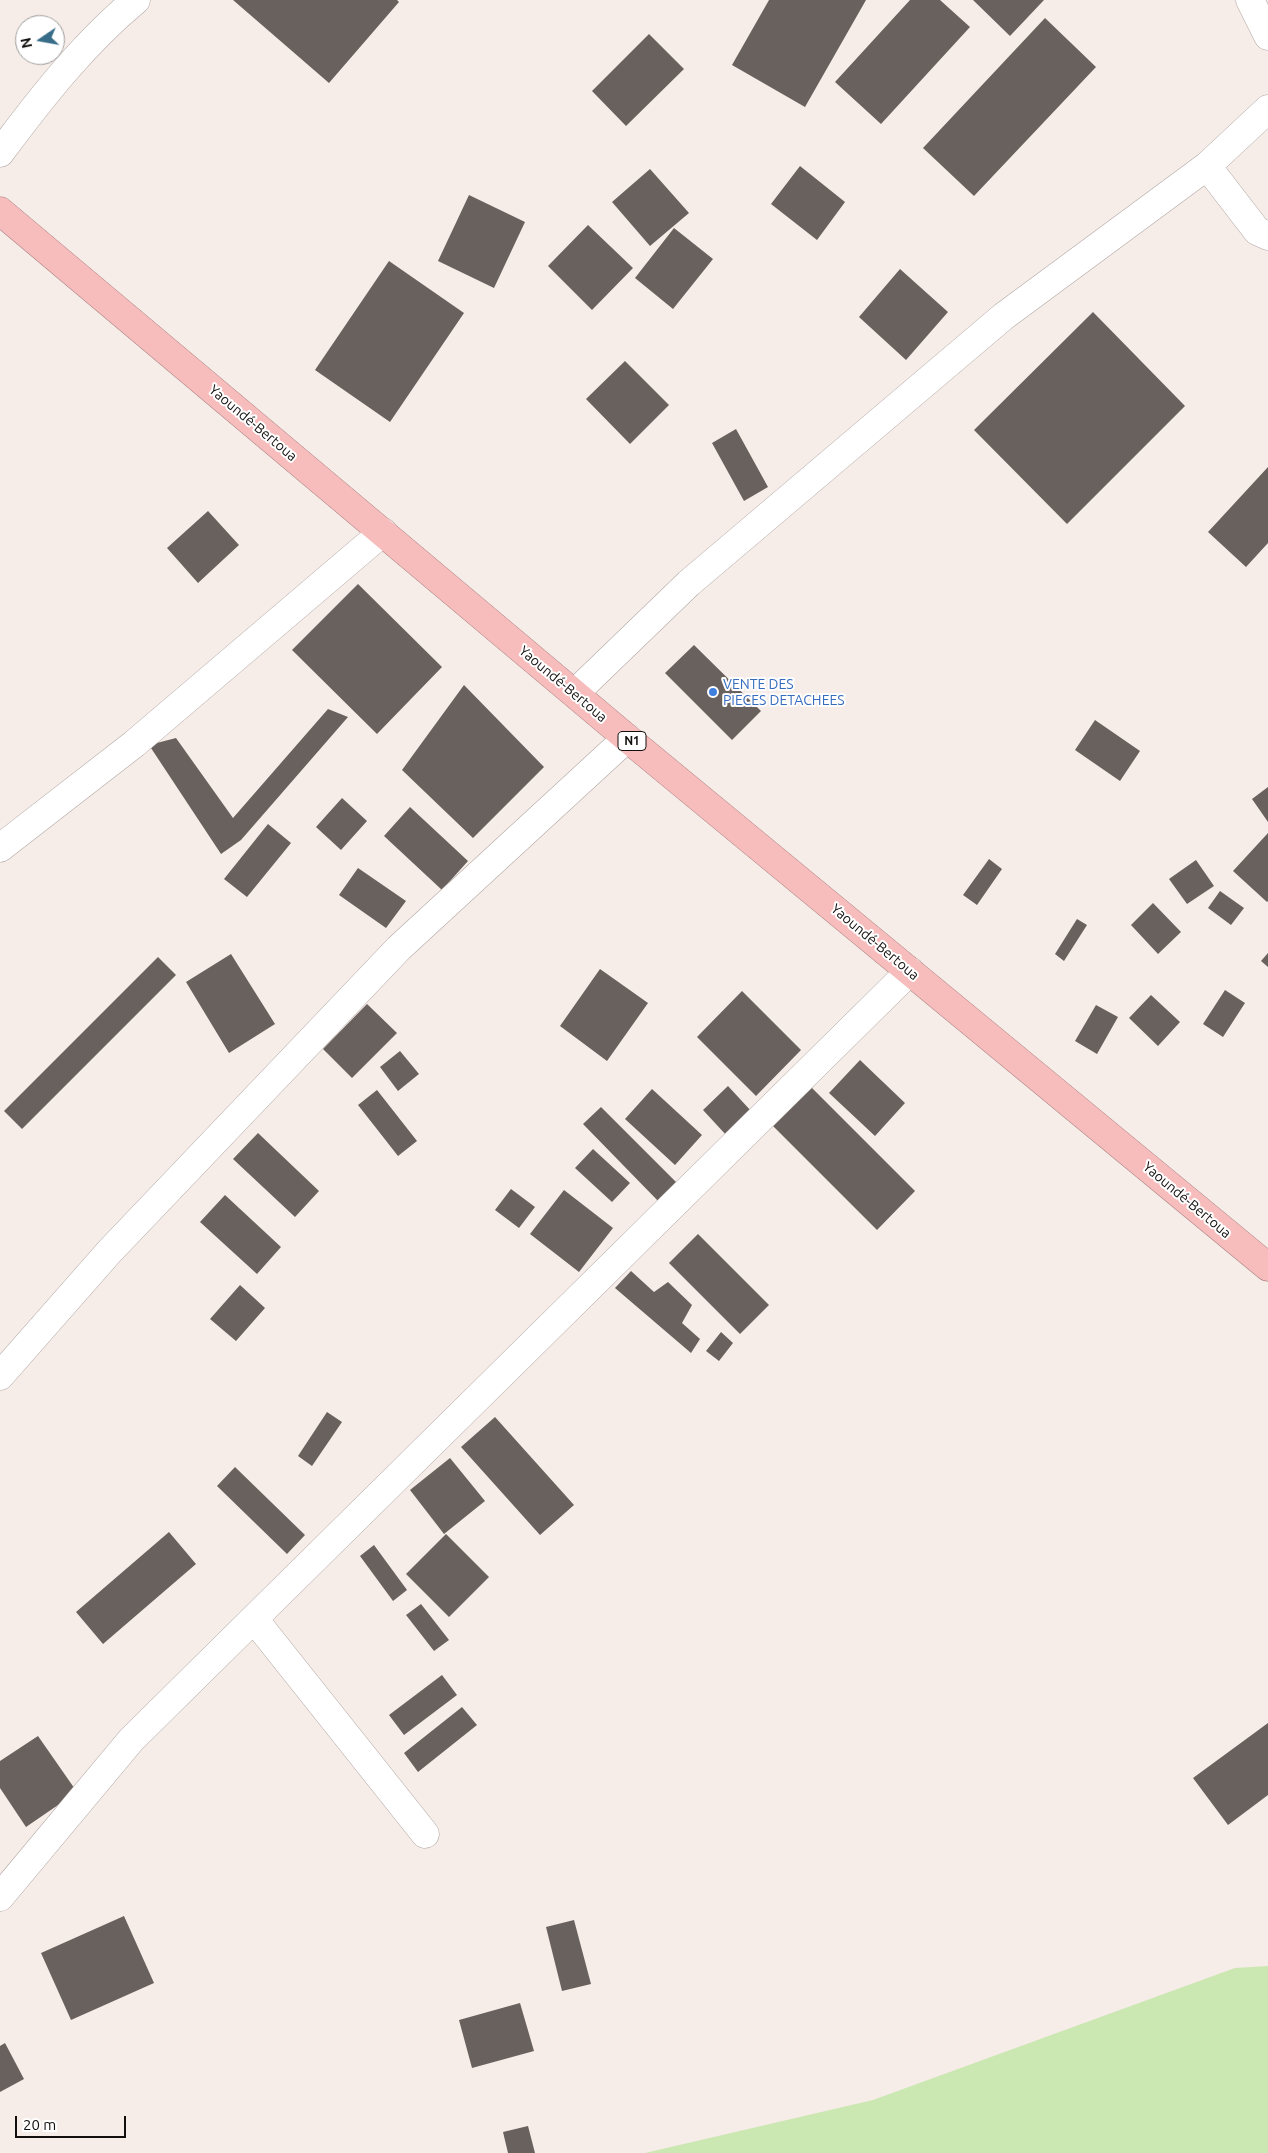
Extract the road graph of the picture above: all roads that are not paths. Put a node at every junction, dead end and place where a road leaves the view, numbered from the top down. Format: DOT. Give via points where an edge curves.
graph roads {
  1 [pos="136,0"];
  2 [pos="1250,0"];
  3 [pos="1268,36"];
  4 [pos="1268,110"];
  5 [pos="0,153"];
  6 [pos="1207,166"];
  7 [pos="0,211"];
  8 [pos="1268,236"];
  9 [pos="383,532"];
  10 [pos="575,693"];
  11 [pos="627,738"];
  12 [pos="0,848"];
  13 [pos="910,972"];
  14 [pos="1268,1267"];
  15 [pos="0,1376"];
  16 [pos="254,1619"];
  17 [pos="425,1834"];
  18 [pos="0,1897"];
  1 -- 5 [label="street" via="115,17 56,80"];
  2 -- 3 [label="street"];
  4 -- 6 [label="street"];
  6 -- 8 [label="street" via="1257,231"];
  6 -- 10 [label="street" via="1004,316 689,583"];
  7 -- 9 [label="highway, Yaoundé-Bertoua / N1"];
  9 -- 10 [label="highway, Yaoundé-Bertoua / N1"];
  9 -- 12 [label="street" via="134,744"];
  10 -- 11 [label="highway, Yaoundé-Bertoua / N1"];
  11 -- 13 [label="highway, Yaoundé-Bertoua / N1"];
  11 -- 15 [label="street" via="399,948 116,1245"];
  13 -- 14 [label="highway, Yaoundé-Bertoua / N1"];
  13 -- 16 [label="street"];
  16 -- 17 [label="street"];
  16 -- 18 [label="street" via="131,1740"];
}
